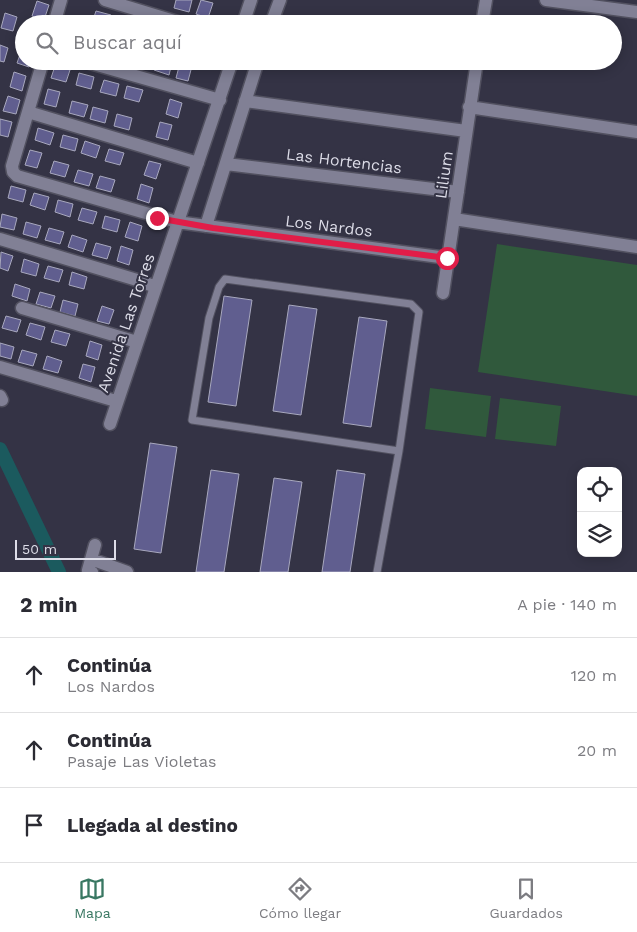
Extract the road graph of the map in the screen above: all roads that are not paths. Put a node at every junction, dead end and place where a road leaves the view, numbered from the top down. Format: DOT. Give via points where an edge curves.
graph roads {
  1 [pos="61,0"];
  2 [pos="105,0"];
  3 [pos="251,0"];
  4 [pos="280,0"];
  5 [pos="486,0"];
  6 [pos="546,0"];
  7 [pos="637,12"];
  8 [pos="57,15"];
  9 [pos="154,15"];
  10 [pos="246,15"];
  11 [pos="275,15"];
  12 [pos="484,15"];
  13 [pos="40,70"];
  14 [pos="113,70"];
  15 [pos="229,70"];
  16 [pos="255,70"];
  17 [pos="476,70"];
  18 [pos="220,100"];
  19 [pos="245,101"];
  20 [pos="470,107"];
  21 [pos="28,112"];
  22 [pos="466,131"];
  23 [pos="637,132"];
  24 [pos="198,163"];
  25 [pos="226,164"];
  26 [pos="458,192"];
  27 [pos="454,219"];
  28 [pos="177,222"];
  29 [pos="206,226"];
  30 [pos="0,238"];
  31 [pos="637,247"];
  32 [pos="447,258"];
  33 [pos="156,287"];
  34 [pos="443,293"];
  35 [pos="22,308"];
  36 [pos="137,342"];
  37 [pos="0,366"];
  38 [pos="116,401"];
  39 [pos="110,424"];
  40 [pos="399,451"];
  41 [pos="95,545"];
  42 [pos="90,567"];
  43 [pos="128,572"];
  44 [pos="377,572"];
  1 -- 8 [label="street"];
  2 -- 9 [label="street"];
  3 -- 10 [label="street"];
  4 -- 11 [label="street"];
  5 -- 12 [label="street"];
  6 -- 7 [label="street"];
  13 -- 21 [label="street"];
  14 -- 18 [label="street"];
  15 -- 18 [label="street, Avenida Las Torres"];
  16 -- 19 [label="street"];
  17 -- 20 [label="street, Lilium"];
  18 -- 24 [label="street, Avenida Las Torres"];
  19 -- 22 [label="street"];
  19 -- 25 [label="street"];
  20 -- 22 [label="street, Lilium"];
  20 -- 23 [label="street"];
  21 -- 24 [label="street"];
  21 -- 28 [label="street, Los Nardos" via="13,172 26,179"];
  22 -- 26 [label="street, Lilium"];
  24 -- 28 [label="street, Avenida Las Torres"];
  25 -- 26 [label="street, Las Hortencias"];
  25 -- 29 [label="street"];
  26 -- 27 [label="street, Lilium"];
  27 -- 31 [label="street"];
  27 -- 32 [label="street, Lilium"];
  28 -- 29 [label="street, Los Nardos"];
  28 -- 33 [label="street, Avenida Las Torres"];
  29 -- 32 [label="street, Los Nardos"];
  30 -- 33 [label="street"];
  32 -- 34 [label="street, Lilium"];
  33 -- 36 [label="street, Avenida Las Torres"];
  35 -- 36 [label="street"];
  36 -- 38 [label="street, Avenida Las Torres"];
  37 -- 38 [label="street"];
  38 -- 39 [label="street, Avenida Las Torres"];
  40 -- 40 [label="lane" via="419,312 411,304 225,279 219,287 209,318 192,420"];
  40 -- 44 [label="lane"];
  41 -- 42 [label="street"];
  42 -- 43 [label="street"];
}
